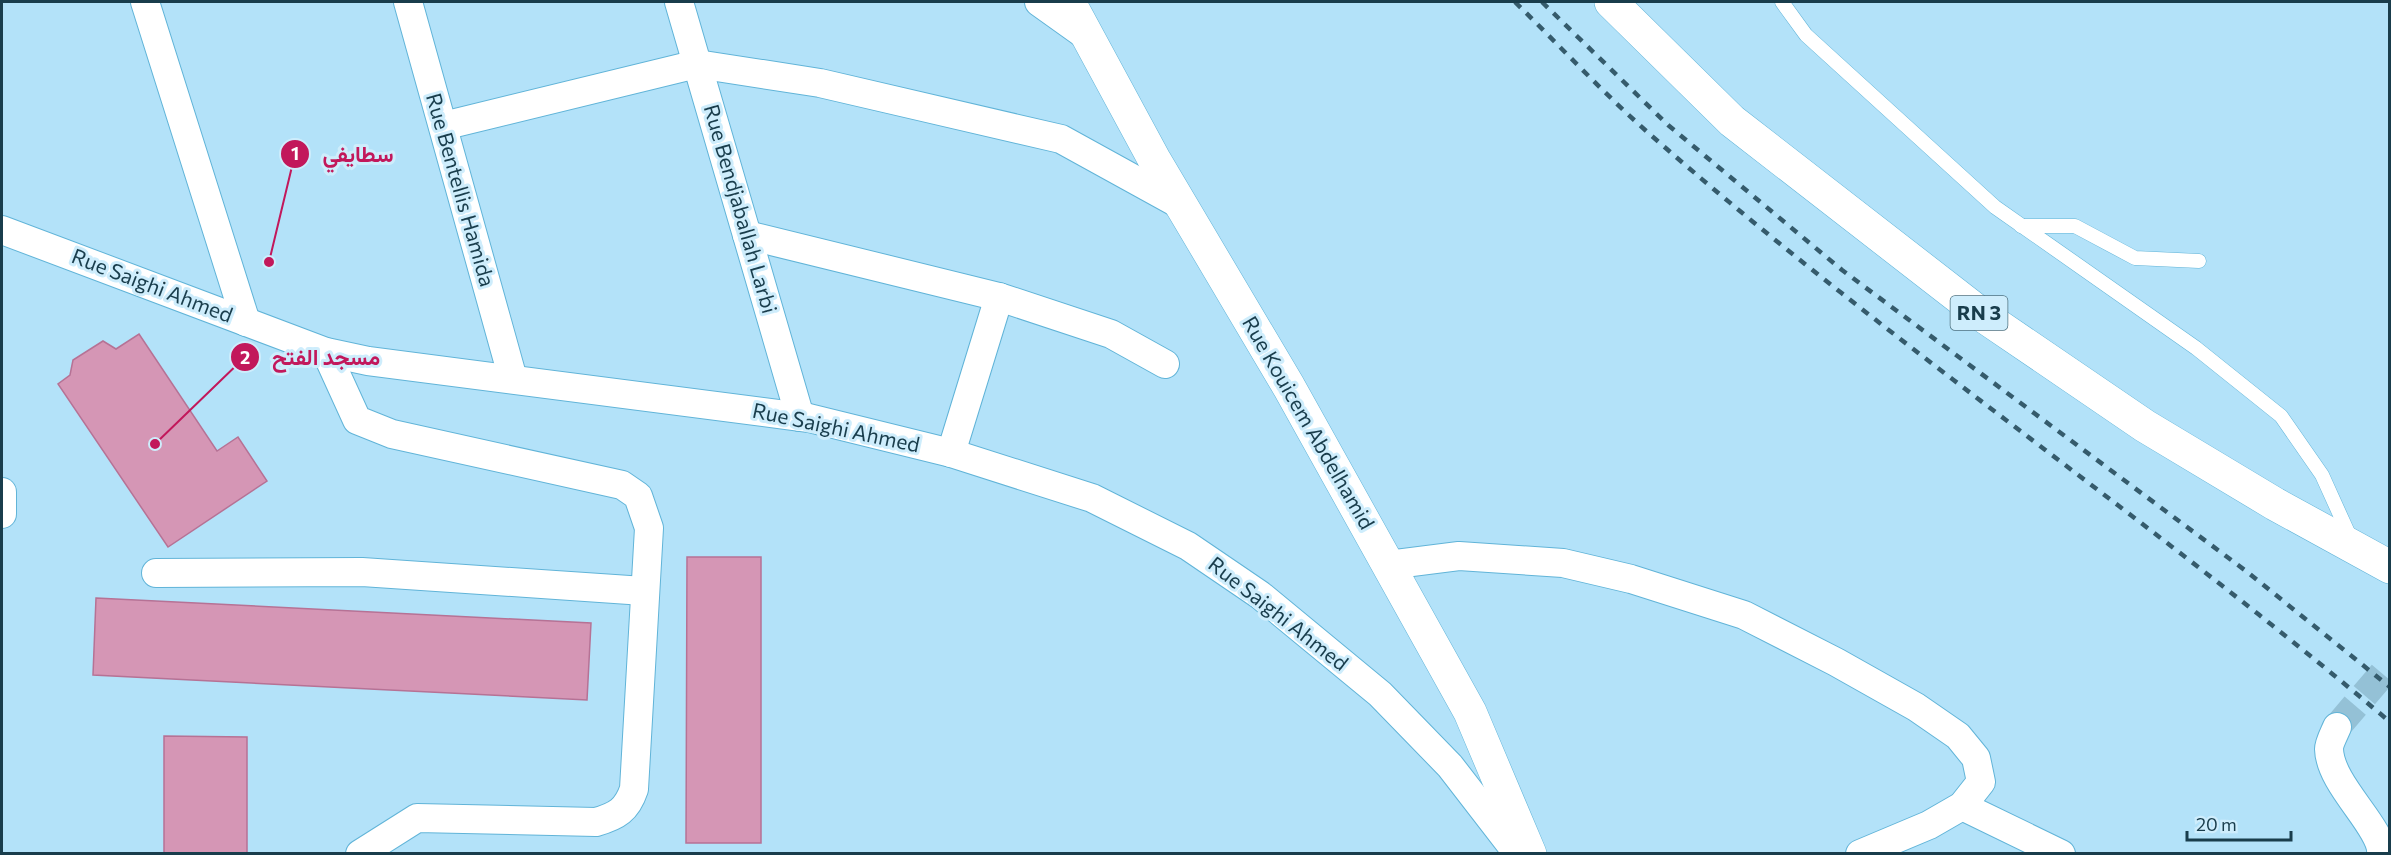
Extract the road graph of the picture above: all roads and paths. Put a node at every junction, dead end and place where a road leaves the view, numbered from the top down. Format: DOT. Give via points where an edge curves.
graph roads {
  1 [pos="145,2"];
  2 [pos="408,2"];
  3 [pos="679,2"];
  4 [pos="1040,2"];
  5 [pos="1069,2"];
  6 [pos="1611,2"];
  7 [pos="1782,2"];
  8 [pos="1088,37"];
  9 [pos="698,64"];
  10 [pos="443,126"];
  11 [pos="1179,204"];
  12 [pos="2021,226"];
  13 [pos="2,230"];
  14 [pos="747,235"];
  15 [pos="2199,261"];
  16 [pos="999,297"];
  17 [pos="246,322"];
  18 [pos="327,352"];
  19 [pos="1165,364"];
  20 [pos="513,379"];
  21 [pos="800,417"];
  22 [pos="951,453"];
  23 [pos="2,492"];
  24 [pos="2,514"];
  25 [pos="2355,548"];
  26 [pos="1388,565"];
  27 [pos="2390,567"];
  28 [pos="156,573"];
  29 [pos="644,591"];
  30 [pos="2337,727"];
  31 [pos="1962,806"];
  32 [pos="360,854"];
  33 [pos="1518,854"];
  34 [pos="1530,854"];
  35 [pos="1860,854"];
  36 [pos="2061,854"];
  37 [pos="2381,854"];
  1 -- 17 [label="street"];
  2 -- 10 [label="street, Rue Bentellis Hamida"];
  3 -- 9 [label="street, Rue Bendjaballah Larbi"];
  4 -- 8 [label="street"];
  5 -- 8 [label="street, Rue Kouicem Abdelhamid"];
  6 -- 25 [label="street, RN 3" via="1732,121 1982,315 2145,426"];
  7 -- 12 [label="lane" via="1806,35 1995,207"];
  8 -- 11 [label="street, Rue Kouicem Abdelhamid"];
  9 -- 10 [label="street"];
  9 -- 11 [label="street" via="820,83 1061,139"];
  9 -- 14 [label="street, Rue Bendjaballah Larbi"];
  10 -- 20 [label="street, Rue Bentellis Hamida"];
  11 -- 26 [label="street, Rue Kouicem Abdelhamid" via="1289,387"];
  12 -- 15 [label="lane" via="2075,226 2135,258"];
  12 -- 25 [label="lane" via="2196,348 2281,416 2322,475"];
  13 -- 17 [label="street, Rue Saighi Ahmed"];
  14 -- 16 [label="street"];
  14 -- 21 [label="street, Rue Bendjaballah Larbi"];
  16 -- 19 [label="street" via="1111,334"];
  16 -- 22 [label="street"];
  17 -- 18 [label="street, Rue Saighi Ahmed"];
  18 -- 20 [label="street, Rue Saighi Ahmed" via="368,361"];
  18 -- 29 [label="street" via="357,420 392,434 622,486 638,496 649,528"];
  20 -- 21 [label="street, Rue Saighi Ahmed"];
  21 -- 22 [label="street, Rue Saighi Ahmed"];
  22 -- 33 [label="street, Rue Saighi Ahmed" via="1092,498 1188,546 1260,595 1380,694 1450,766"];
  23 -- 24 [label="street"];
  25 -- 27 [label="street, RN 3"];
  26 -- 31 [label="street" via="1459,556 1563,562 1744,615 1916,707 1958,736 1976,758 1981,782"];
  26 -- 34 [label="street, Rue Kouicem Abdelhamid" via="1470,712"];
  28 -- 29 [label="street" via="362,572"];
  29 -- 32 [label="street" via="634,789 629,805 614,817 596,822 417,818"];
  30 -- 37 [label="street" via="2328,748 2334,772 2376,835"];
  31 -- 35 [label="street" via="1929,825"];
  31 -- 36 [label="street"];
}
